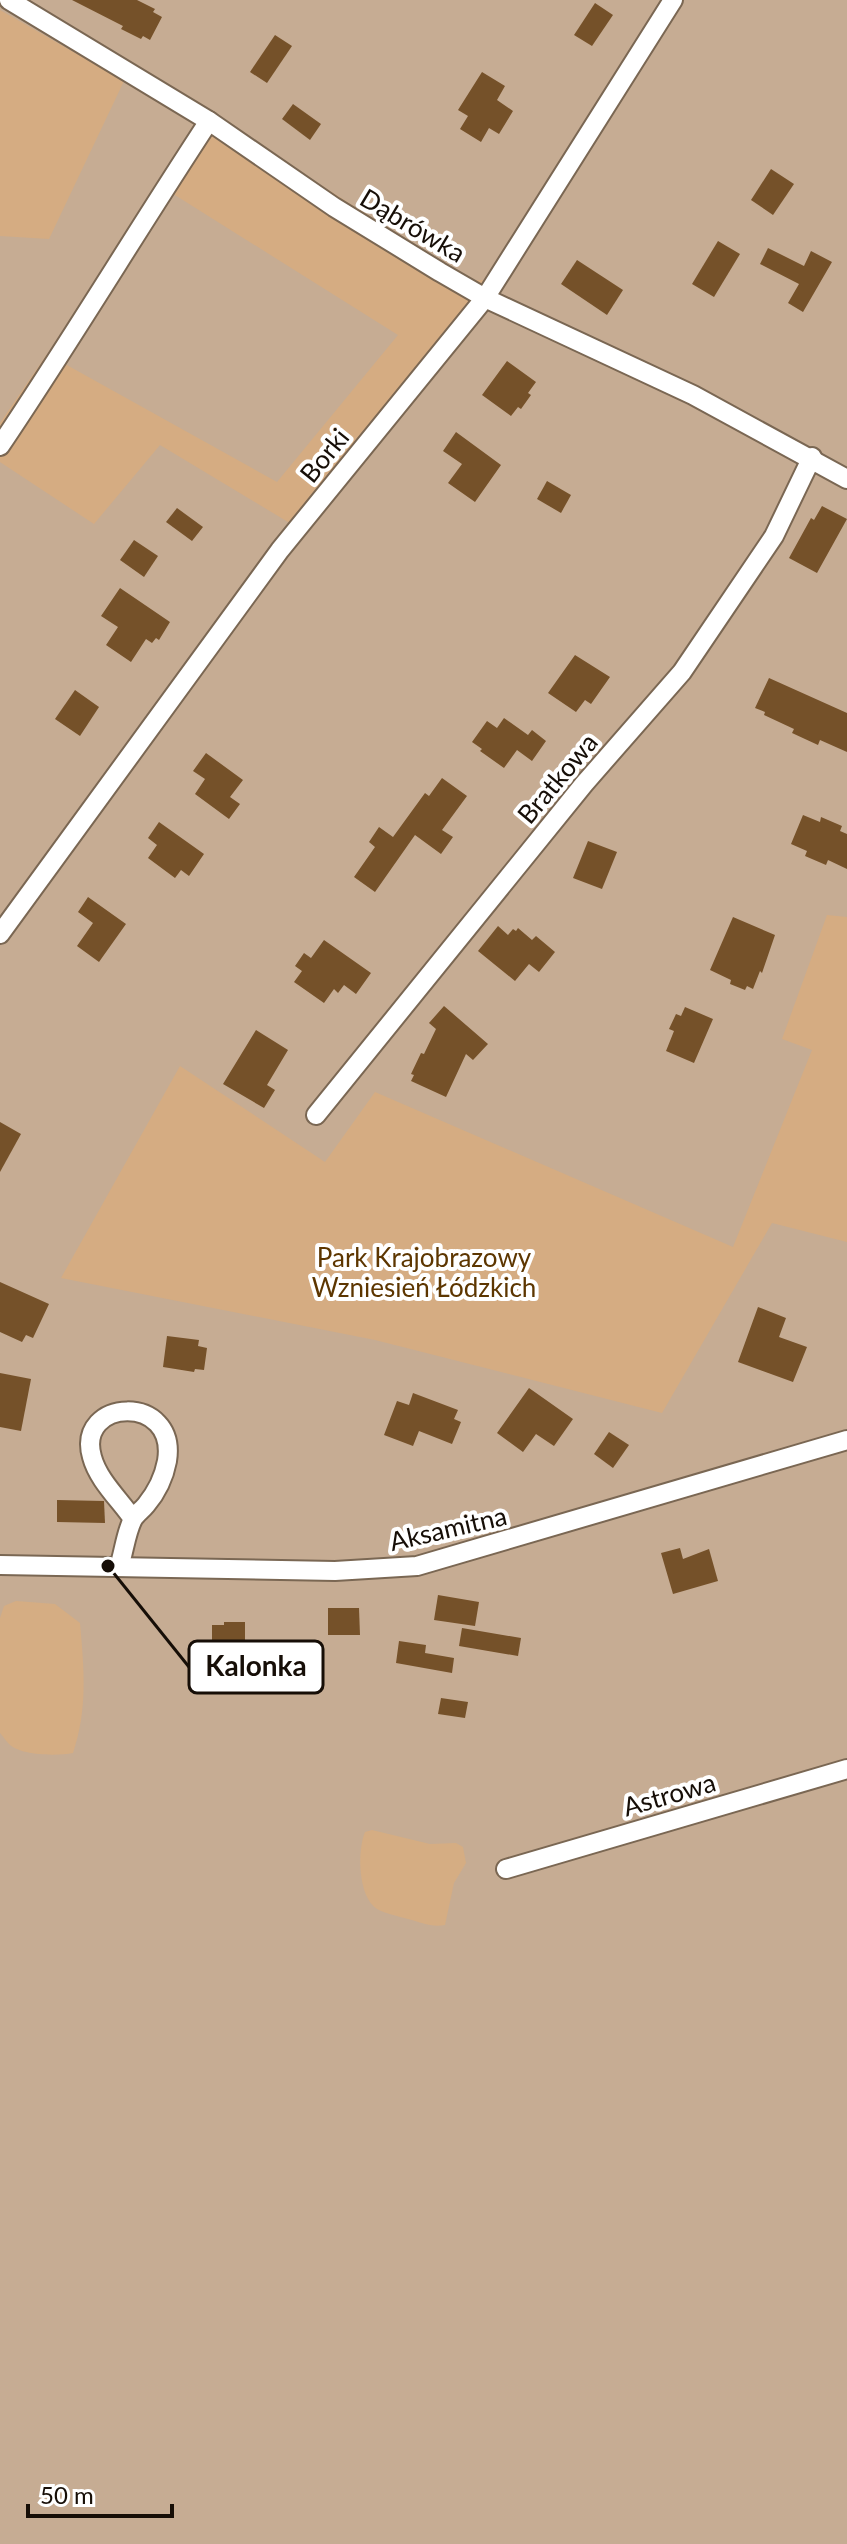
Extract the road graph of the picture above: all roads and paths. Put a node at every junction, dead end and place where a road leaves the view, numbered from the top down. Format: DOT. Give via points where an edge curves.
graph roads {
  1 [pos="9,0"];
  2 [pos="673,0"];
  3 [pos="209,121"];
  4 [pos="485,298"];
  5 [pos="0,446"];
  6 [pos="812,457"];
  7 [pos="847,479"];
  8 [pos="0,934"];
  9 [pos="316,1115"];
  10 [pos="847,1440"];
  11 [pos="133,1519"];
  12 [pos="0,1565"];
  13 [pos="119,1567"];
  14 [pos="847,1769"];
  15 [pos="506,1869"];
  1 -- 3 [label="street, Dąbrówka"];
  2 -- 4 [label="street, Borki"];
  3 -- 4 [label="street, Dąbrówka" via="334,207"];
  3 -- 5 [label="street"];
  4 -- 6 [label="street, Dąbrówka"];
  4 -- 8 [label="street, Borki" via="280,550"];
  6 -- 7 [label="street, Dąbrówka"];
  6 -- 9 [label="street, Bratkowa" via="774,536 682,672 584,784"];
  10 -- 13 [label="street, Aksamitna" via="417,1566 358,1571"];
  11 -- 11 [label="street" via="164,1474 167,1443 154,1419 125,1410 100,1422 90,1444 97,1469"];
  11 -- 13 [label="street"];
  12 -- 13 [label="street, Aksamitna"];
  14 -- 15 [label="street, Astrowa"];
}
